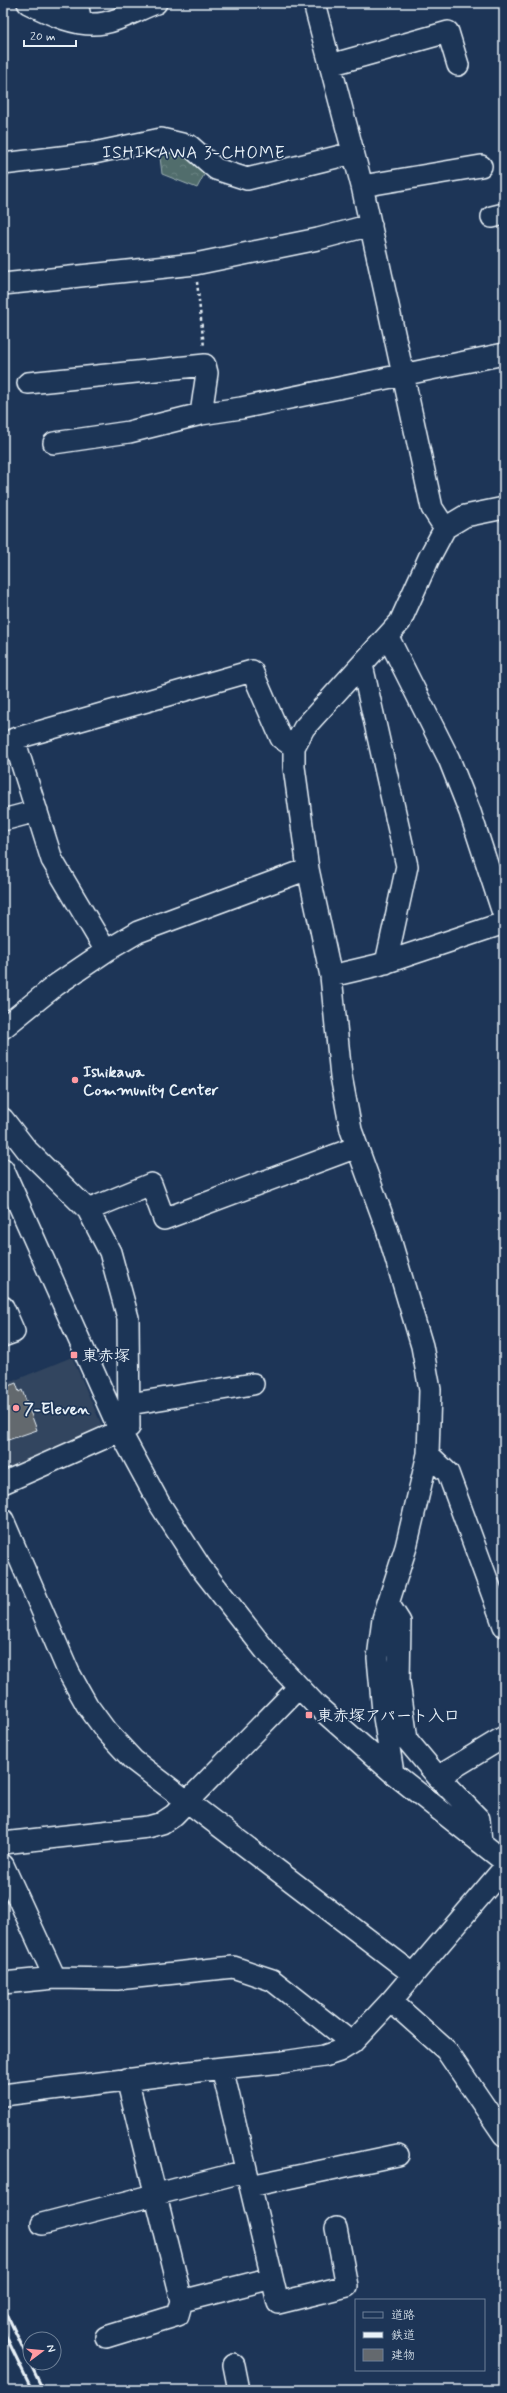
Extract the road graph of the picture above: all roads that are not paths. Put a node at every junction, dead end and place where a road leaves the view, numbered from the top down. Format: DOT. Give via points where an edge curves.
graph roads {
  1 [pos="28,3"];
  2 [pos="156,3"];
  3 [pos="314,3"];
  4 [pos="79,13"];
  5 [pos="330,65"];
  6 [pos="458,65"];
  7 [pos="353,153"];
  8 [pos="3,164"];
  9 [pos="482,166"];
  10 [pos="362,186"];
  11 [pos="371,225"];
  12 [pos="3,284"];
  13 [pos="504,354"];
  14 [pos="404,375"];
  15 [pos="28,383"];
  16 [pos="201,414"];
  17 [pos="54,444"];
  18 [pos="504,508"];
  19 [pos="445,528"];
  20 [pos="388,637"];
  21 [pos="362,665"];
  22 [pos="294,747"];
  23 [pos="37,811"];
  24 [pos="3,820"];
  25 [pos="308,869"];
  26 [pos="504,916"];
  27 [pos="504,923"];
  28 [pos="106,951"];
  29 [pos="386,963"];
  30 [pos="331,976"];
  31 [pos="3,1028"];
  32 [pos="3,1119"];
  33 [pos="357,1147"];
  34 [pos="3,1169"];
  35 [pos="88,1210"];
  36 [pos="3,1307"];
  37 [pos="3,1336"];
  38 [pos="253,1384"];
  39 [pos="129,1404"];
  40 [pos="120,1431"];
  41 [pos="428,1454"];
  42 [pos="3,1483"];
  43 [pos="3,1520"];
  44 [pos="388,1603"];
  45 [pos="504,1626"];
  46 [pos="298,1688"];
  47 [pos="504,1737"];
  48 [pos="393,1772"];
  49 [pos="438,1777"];
  50 [pos="186,1803"];
  51 [pos="3,1843"];
  52 [pos="481,1843"];
  53 [pos="504,1861"];
  54 [pos="3,1865"];
  55 [pos="504,1868"];
  56 [pos="413,1974"];
  57 [pos="55,1978"];
  58 [pos="3,1983"];
  59 [pos="391,2001"];
  60 [pos="352,2043"];
  61 [pos="222,2068"];
  62 [pos="127,2080"];
  63 [pos="3,2095"];
  64 [pos="504,2135"];
  65 [pos="398,2155"];
  66 [pos="248,2178"];
  67 [pos="155,2193"];
  68 [pos="42,2224"];
  69 [pos="336,2228"];
  70 [pos="272,2278"];
  71 [pos="182,2301"];
  72 [pos="106,2337"];
  73 [pos="234,2365"];
  74 [pos="239,2390"];
  1 -- 4 [label="street" via="50,14"];
  2 -- 4 [label="street" via="104,23"];
  3 -- 5 [label="street"];
  5 -- 6 [label="street" via="448,32"];
  5 -- 7 [label="street"];
  7 -- 8 [label="street" via="247,179 216,169 190,146 161,140 94,153"];
  7 -- 10 [label="street"];
  9 -- 10 [label="street"];
  10 -- 11 [label="street"];
  11 -- 12 [label="street" via="318,240 195,264"];
  11 -- 14 [label="street"];
  13 -- 14 [label="street"];
  14 -- 16 [label="street"];
  14 -- 19 [label="street" via="432,508"];
  15 -- 16 [label="street" via="206,365"];
  16 -- 17 [label="street" via="129,432"];
  18 -- 19 [label="street" via="465,516"];
  19 -- 20 [label="street" via="428,558 400,622"];
  20 -- 21 [label="street"];
  20 -- 26 [label="street" via="452,766"];
  21 -- 22 [label="street" via="304,728"];
  21 -- 29 [label="street" via="407,866"];
  22 -- 23 [label="street" via="281,738 252,671 14,739"];
  22 -- 25 [label="street" via="294,767"];
  23 -- 24 [label="street"];
  23 -- 28 [label="street" via="52,860"];
  25 -- 28 [label="street" via="138,932"];
  25 -- 30 [label="street"];
  27 -- 29 [label="street"];
  28 -- 31 [label="street"];
  29 -- 30 [label="street"];
  30 -- 33 [label="street" via="341,1076 351,1130"];
  32 -- 35 [label="street" via="27,1150"];
  33 -- 35 [label="street" via="164,1219 151,1184"];
  33 -- 41 [label="street" via="387,1229 422,1346 430,1390"];
  34 -- 40 [label="street"];
  35 -- 39 [label="street" via="110,1252 128,1318"];
  36 -- 37 [label="street" via="14,1332"];
  38 -- 39 [label="street"];
  39 -- 40 [label="street" via="129,1427"];
  40 -- 42 [label="street"];
  40 -- 46 [label="street" via="144,1478 181,1540 227,1605"];
  41 -- 44 [label="street" via="406,1547"];
  41 -- 45 [label="street" via="448,1473"];
  43 -- 50 [label="street" via="69,1673 87,1705 106,1731 133,1760"];
  44 -- 48 [label="street" via="383,1619 378,1658"];
  44 -- 49 [label="street" via="400,1622 399,1682 407,1740"];
  46 -- 48 [label="street"];
  46 -- 50 [label="street"];
  47 -- 49 [label="street"];
  48 -- 52 [label="street"];
  49 -- 52 [label="street" via="479,1819"];
  50 -- 51 [label="street" via="174,1816 148,1827"];
  50 -- 56 [label="street"];
  52 -- 53 [label="street"];
  54 -- 57 [label="street"];
  55 -- 56 [label="street"];
  56 -- 59 [label="street"];
  57 -- 58 [label="street"];
  57 -- 60 [label="street" via="117,1979 233,1967 272,1980"];
  59 -- 60 [label="street"];
  59 -- 64 [label="street" via="446,2050"];
  60 -- 61 [label="street" via="324,2056"];
  61 -- 62 [label="street"];
  61 -- 66 [label="street"];
  62 -- 63 [label="street"];
  62 -- 67 [label="street"];
  65 -- 66 [label="street"];
  66 -- 67 [label="street"];
  66 -- 70 [label="street"];
  67 -- 68 [label="street"];
  67 -- 71 [label="street"];
  69 -- 70 [label="street" via="347,2286 278,2303"];
  70 -- 71 [label="street"];
  71 -- 72 [label="street" via="178,2315"];
  73 -- 74 [label="street"];
}
